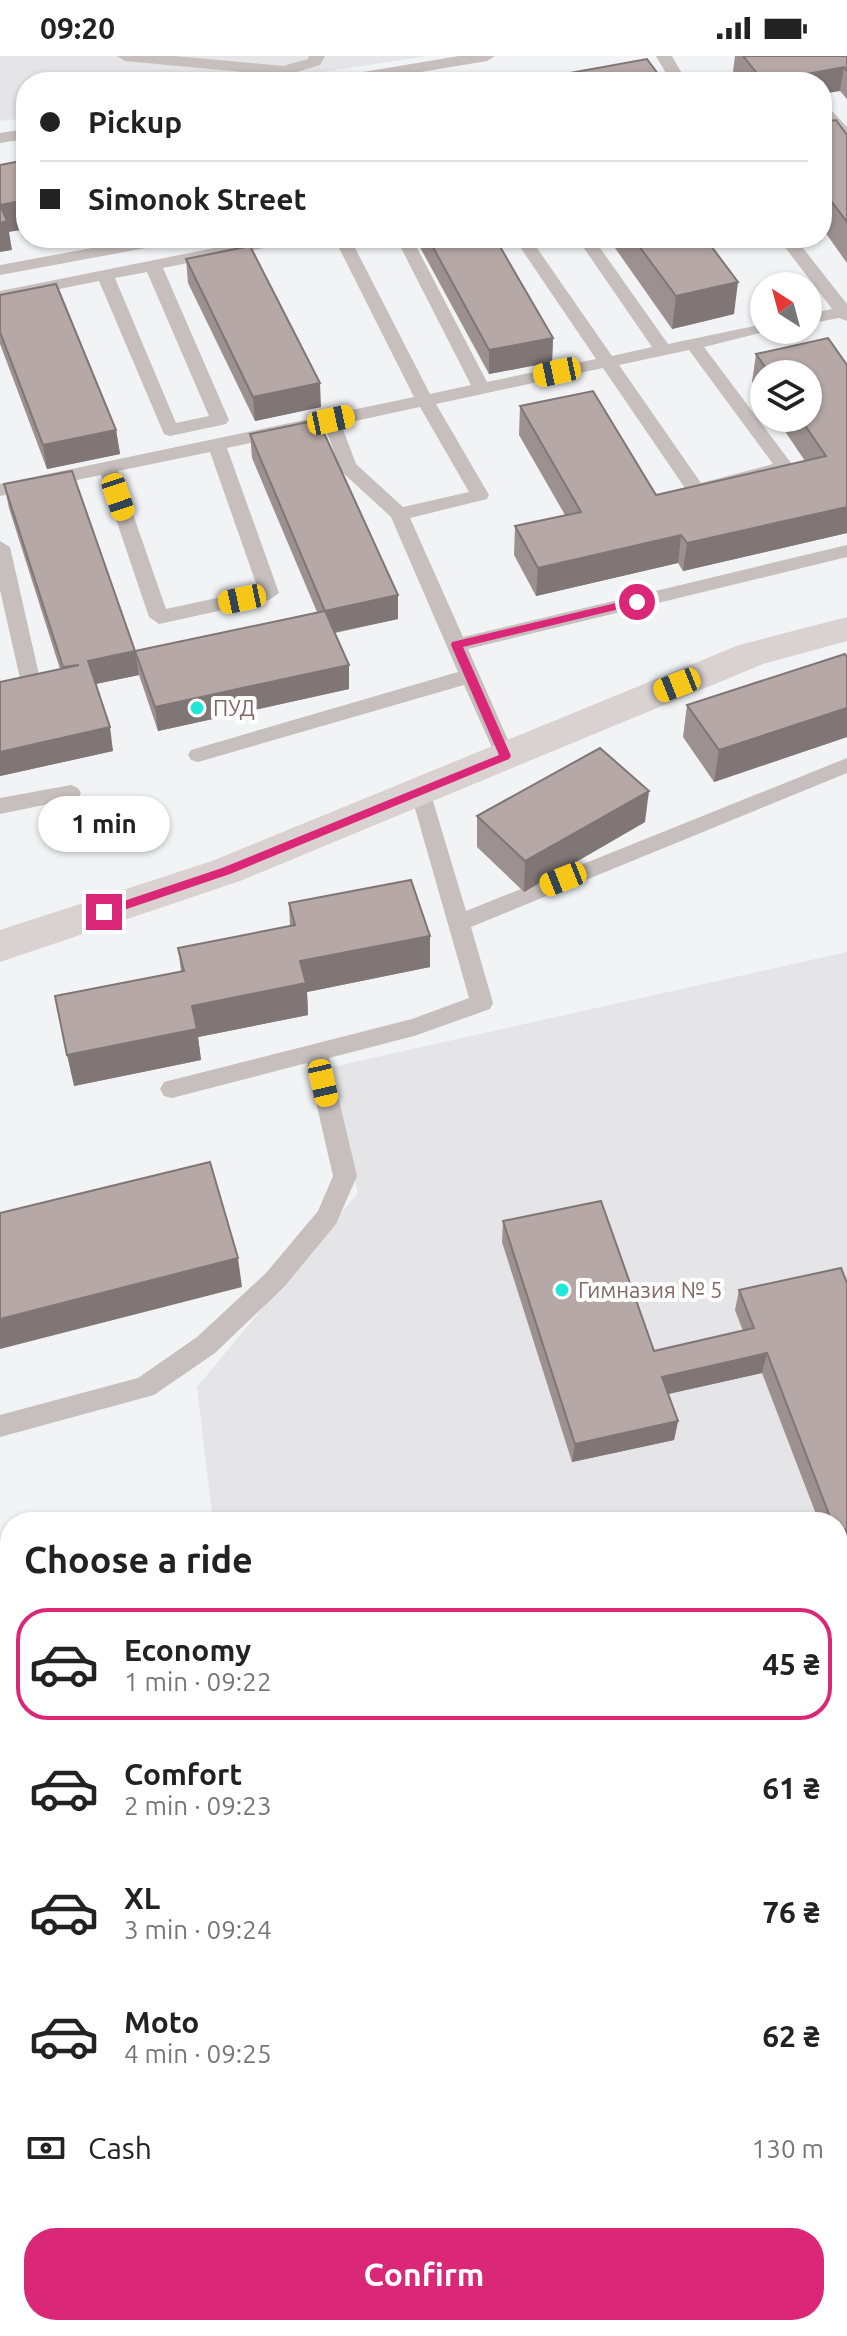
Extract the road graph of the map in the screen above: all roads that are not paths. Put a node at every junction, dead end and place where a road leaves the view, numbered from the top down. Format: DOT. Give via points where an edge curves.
graph roads {
  1 [pos="125,56"];
  2 [pos="317,56"];
  3 [pos="487,56"];
  4 [pos="392,72"];
  5 [pos="832,123"];
  6 [pos="847,137"];
  7 [pos="119,248"];
  8 [pos="240,248"];
  9 [pos="347,248"];
  10 [pos="409,248"];
  11 [pos="529,248"];
  12 [pos="592,248"];
  13 [pos="794,248"];
  14 [pos="153,266"];
  15 [pos="0,270"];
  16 [pos="105,275"];
  17 [pos="0,296"];
  18 [pos="844,314"];
  19 [pos="822,317"];
  20 [pos="750,332"];
  21 [pos="693,344"];
  22 [pos="663,350"];
  23 [pos="607,362"];
  24 [pos="481,388"];
  25 [pos="425,401"];
  26 [pos="331,420"];
  27 [pos="216,444"];
  28 [pos="108,468"];
  29 [pos="0,490"];
  30 [pos="399,514"];
  31 [pos="0,547"];
  32 [pos="847,551"];
  33 [pos="843,636"];
  34 [pos="456,645"];
  35 [pos="470,676"];
  36 [pos="0,694"];
  37 [pos="198,755"];
  38 [pos="505,756"];
  39 [pos="847,765"];
  40 [pos="420,791"];
  41 [pos="71,793"];
  42 [pos="0,806"];
  43 [pos="458,923"];
  44 [pos="0,946"];
  45 [pos="316,1052"];
  46 [pos="172,1089"];
  47 [pos="0,1426"];
  1 -- 2 [label="lane" via="284,71 315,62"];
  3 -- 4 [label="lane"];
  5 -- 6 [label="lane"];
  7 -- 15 [label="lane"];
  8 -- 14 [label="lane"];
  9 -- 25 [label="lane"];
  10 -- 24 [label="lane"];
  11 -- 23 [label="lane"];
  12 -- 22 [label="lane"];
  13 -- 18 [label="lane"];
  14 -- 16 [label="lane"];
  14 -- 16 [label="lane" via="220,420 170,430"];
  16 -- 17 [label="lane"];
  18 -- 19 [label="lane"];
  20 -- 21 [label="lane"];
  21 -- 22 [label="lane"];
  21 -- 23 [label="lane" via="785,467 696,490"];
  22 -- 23 [label="lane"];
  23 -- 24 [label="lane"];
  24 -- 25 [label="lane"];
  25 -- 26 [label="lane"];
  25 -- 30 [label="lane" via="480,495"];
  26 -- 27 [label="lane"];
  26 -- 30 [label="lane" via="348,467"];
  27 -- 28 [label="lane"];
  27 -- 28 [label="lane" via="269,593 159,617"];
  28 -- 29 [label="lane"];
  30 -- 34 [label="lane"];
  31 -- 36 [label="lane" via="32,688"];
  32 -- 34 [label="lane"];
  33 -- 38 [label="street" via="752,654"];
  34 -- 35 [label="lane"];
  35 -- 37 [label="lane"];
  35 -- 38 [label="lane"];
  38 -- 40 [label="street"];
  39 -- 43 [label="lane"];
  40 -- 43 [label="lane"];
  40 -- 44 [label="street" via="226,871"];
  41 -- 42 [label="lane"];
  43 -- 45 [label="lane" via="482,1003"];
  45 -- 46 [label="lane"];
  45 -- 47 [label="lane" via="345,1176 327,1217 275,1280 206,1345 145,1387"];
}
